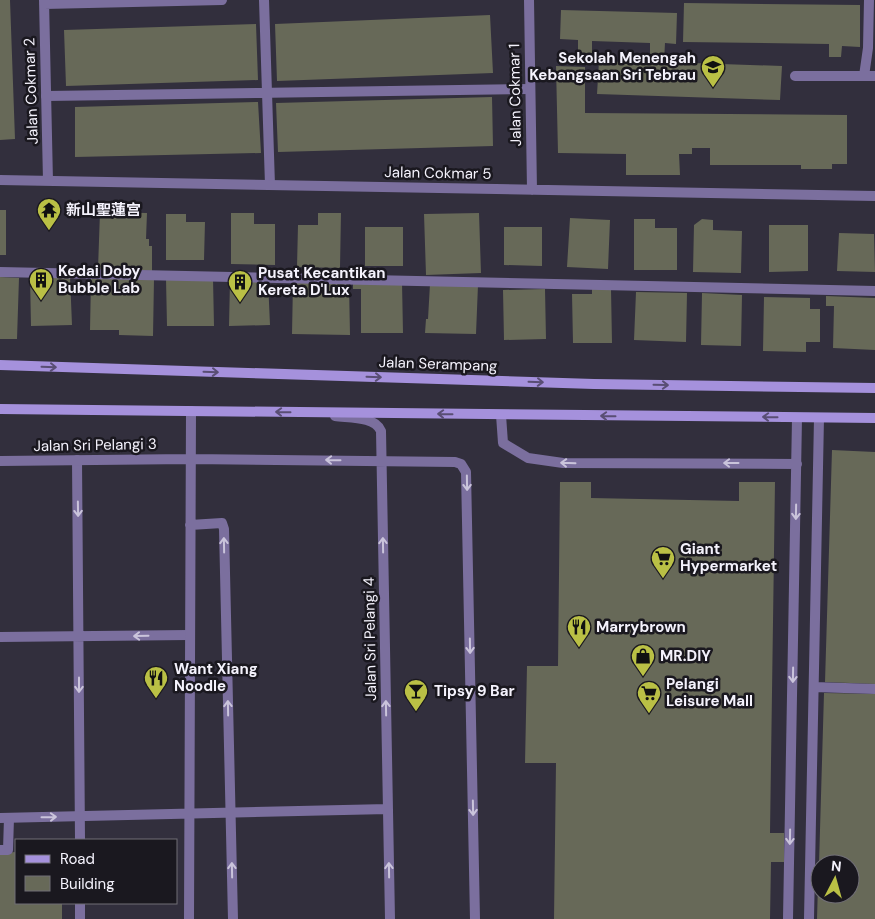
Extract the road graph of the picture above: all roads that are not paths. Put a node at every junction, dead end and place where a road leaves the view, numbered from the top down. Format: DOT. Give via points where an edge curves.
graph roads {
  1 [pos="222,0"];
  2 [pos="264,0"];
  3 [pos="530,0"];
  4 [pos="869,0"];
  5 [pos="44,2"];
  6 [pos="795,76"];
  7 [pos="864,76"];
  8 [pos="875,76"];
  9 [pos="530,89"];
  10 [pos="267,92"];
  11 [pos="46,96"];
  12 [pos="0,180"];
  13 [pos="48,181"];
  14 [pos="270,185"];
  15 [pos="532,190"];
  16 [pos="875,196"];
  17 [pos="0,272"];
  18 [pos="875,291"];
  19 [pos="0,365"];
  20 [pos="875,388"];
  21 [pos="0,410"];
  22 [pos="190,411"];
  23 [pos="314,412"];
  24 [pos="501,415"];
  25 [pos="797,418"];
  26 [pos="819,418"];
  27 [pos="870,418"];
  28 [pos="875,424"];
  29 [pos="190,459"];
  30 [pos="77,460"];
  31 [pos="0,461"];
  32 [pos="381,461"];
  33 [pos="797,464"];
  34 [pos="190,525"];
  35 [pos="189,635"];
  36 [pos="79,637"];
  37 [pos="0,638"];
  38 [pos="814,687"];
  39 [pos="875,689"];
  40 [pos="388,809"];
  41 [pos="231,812"];
  42 [pos="189,813"];
  43 [pos="80,816"];
  44 [pos="4,818"];
  45 [pos="80,839"];
  46 [pos="8,850"];
  47 [pos="80,904"];
  48 [pos="80,919"];
  49 [pos="189,919"];
  50 [pos="233,919"];
  51 [pos="390,919"];
  52 [pos="475,919"];
  53 [pos="788,919"];
  54 [pos="809,919"];
  1 -- 5 [label="street"];
  2 -- 10 [label="street"];
  3 -- 9 [label="street, Jalan Cokmar 1"];
  4 -- 7 [label="street"];
  5 -- 11 [label="street, Jalan Cokmar 2"];
  6 -- 7 [label="street"];
  7 -- 8 [label="street"];
  9 -- 10 [label="street"];
  9 -- 15 [label="street, Jalan Cokmar 1"];
  10 -- 11 [label="street"];
  10 -- 14 [label="street"];
  11 -- 13 [label="street, Jalan Cokmar 2"];
  12 -- 13 [label="street, Jalan Cokmar 5"];
  13 -- 14 [label="street, Jalan Cokmar 5"];
  14 -- 15 [label="street, Jalan Cokmar 5"];
  15 -- 16 [label="street, Jalan Cokmar 5"];
  17 -- 18 [label="street"];
  19 -- 20 [label="main road, Jalan Serampang, one-way" via="584,384"];
  21 -- 22 [label="main road"];
  23 -- 22 [label="main road, one-way"];
  22 -- 29 [label="street"];
  24 -- 23 [label="main road, one-way"];
  23 -- 32 [label="street, Jalan Sri Pelangi 4" via="371,421 379,426"];
  25 -- 24 [label="main road, one-way"];
  33 -- 24 [label="street, one-way" via="563,463 528,458 502,443"];
  25 -- 26 [label="main road"];
  25 -- 33 [label="street"];
  26 -- 27 [label="main road"];
  26 -- 38 [label="street"];
  27 -- 28 [label="street"];
  29 -- 30 [label="street, Jalan Sri Pelangi 3"];
  32 -- 29 [label="street, Jalan Sri Pelangi 3, one-way"];
  29 -- 34 [label="street"];
  30 -- 31 [label="street, Jalan Sri Pelangi 3"];
  30 -- 36 [label="street, one-way"];
  40 -- 32 [label="street, Jalan Sri Pelangi 4, one-way"];
  32 -- 52 [label="street, Jalan Sri Pelangi 3, one-way" via="455,462 461,464 466,472"];
  33 -- 53 [label="street, one-way"];
  34 -- 35 [label="street"];
  41 -- 34 [label="street, one-way" via="224,529 222,523"];
  35 -- 36 [label="street, one-way"];
  35 -- 42 [label="street"];
  36 -- 37 [label="street"];
  36 -- 43 [label="street, one-way"];
  38 -- 39 [label="street"];
  38 -- 54 [label="street"];
  40 -- 41 [label="street"];
  51 -- 40 [label="street, Jalan Sri Pelangi 4, one-way"];
  41 -- 42 [label="street"];
  50 -- 41 [label="street, one-way"];
  42 -- 43 [label="street"];
  42 -- 49 [label="street"];
  44 -- 43 [label="street, one-way"];
  43 -- 45 [label="street"];
  44 -- 46 [label="street"];
  47 -- 48 [label="street"];
}
